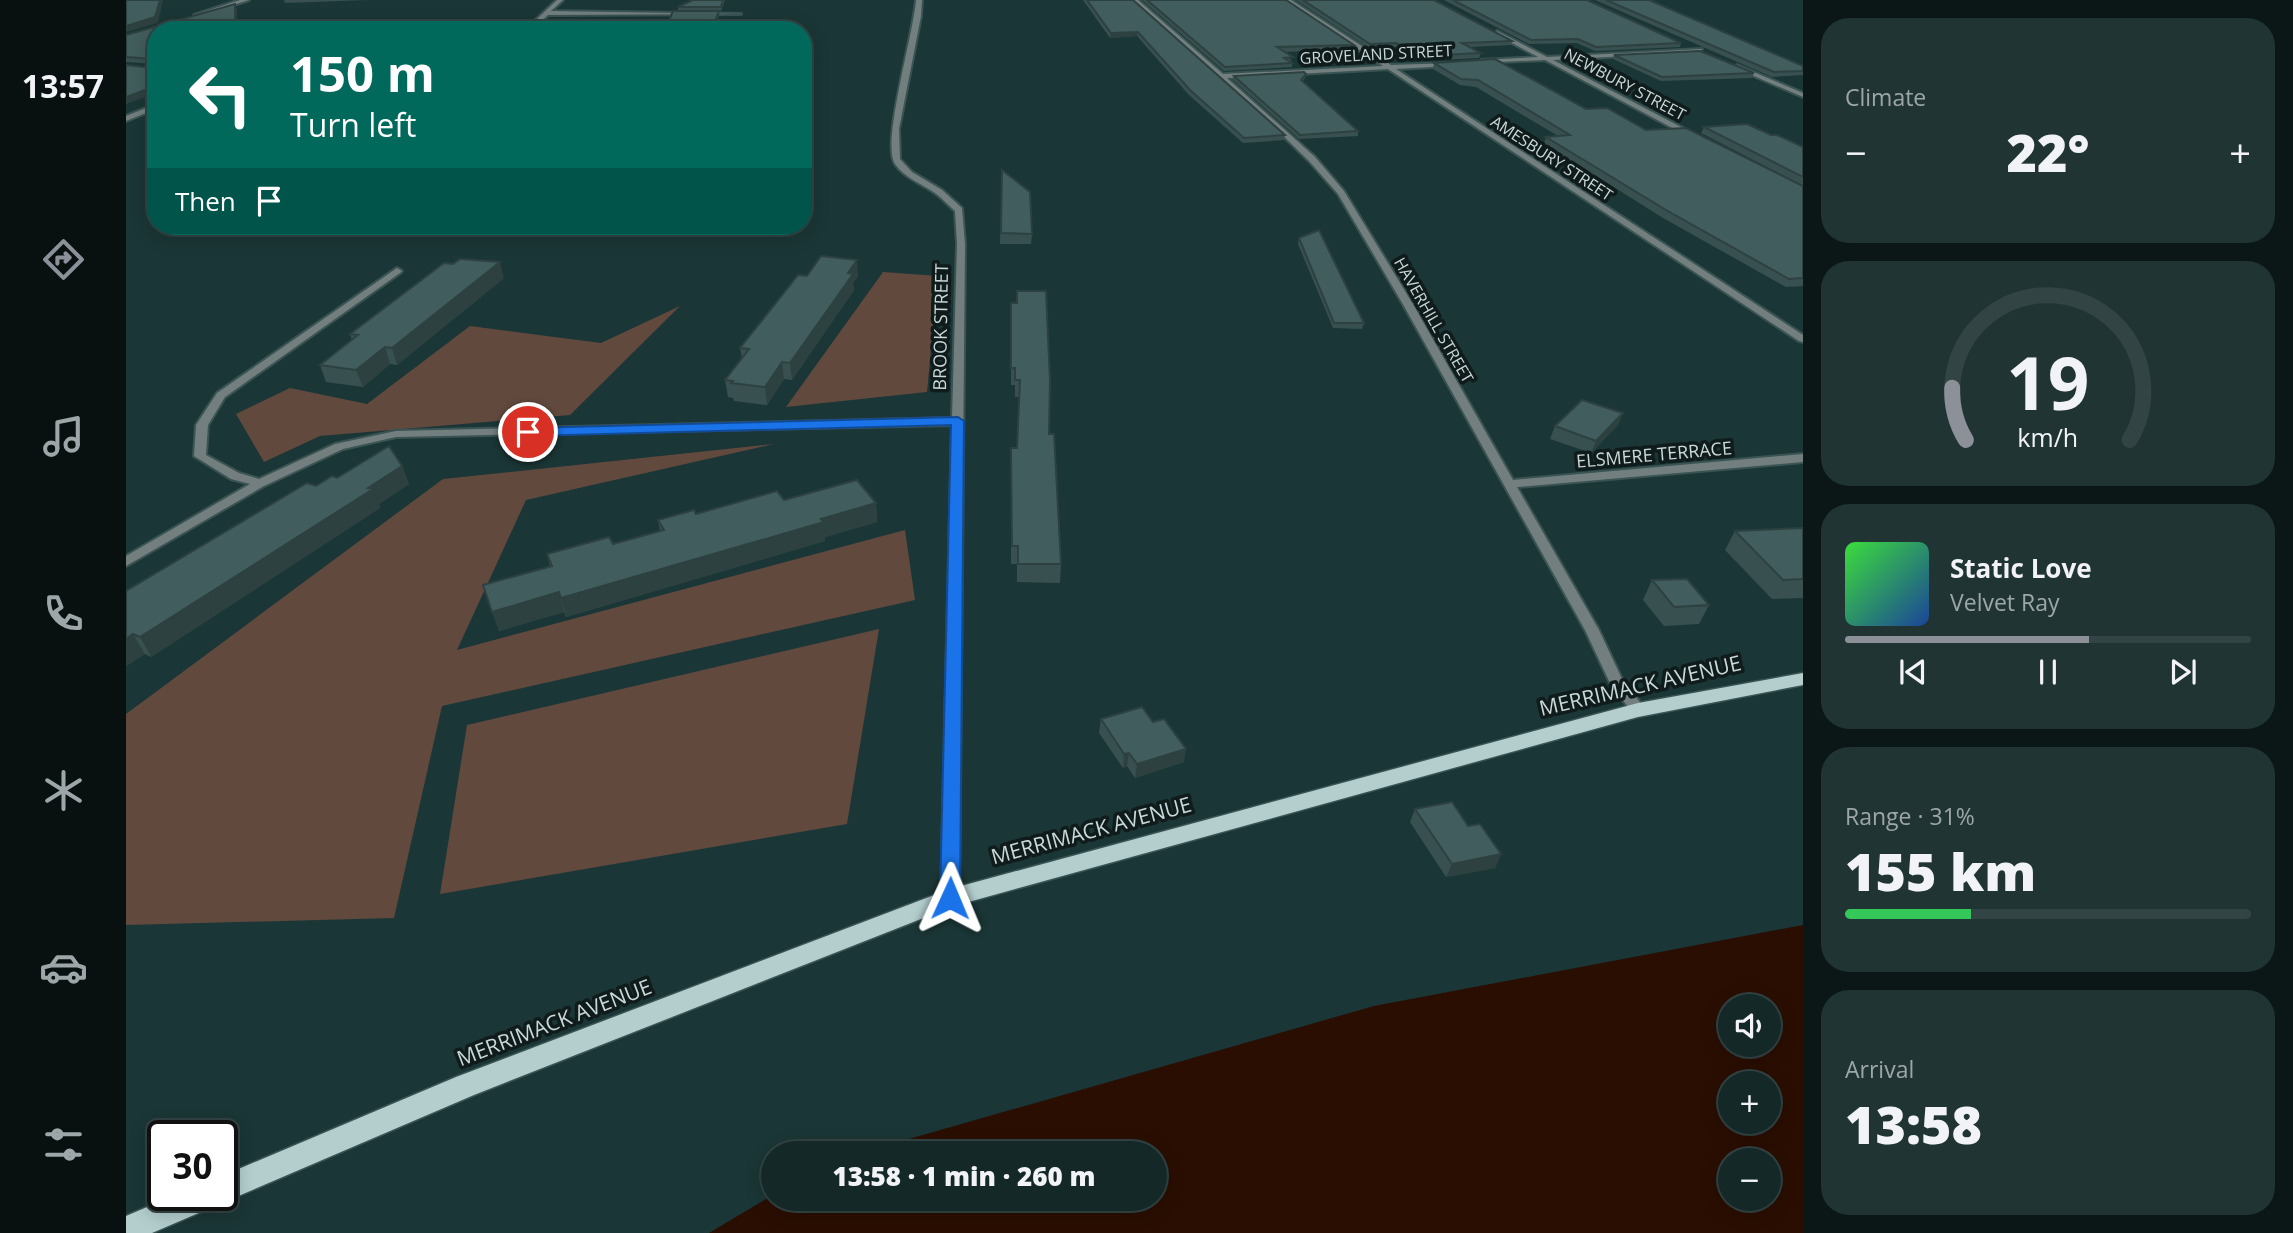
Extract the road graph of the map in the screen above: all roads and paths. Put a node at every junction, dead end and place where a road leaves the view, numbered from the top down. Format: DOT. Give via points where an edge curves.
graph roads {
  1 [pos="246,0"];
  2 [pos="560,0"];
  3 [pos="919,0"];
  4 [pos="1135,0"];
  5 [pos="1287,0"];
  6 [pos="546,13"];
  7 [pos="738,14"];
  8 [pos="193,16"];
  9 [pos="538,21"];
  10 [pos="1490,29"];
  11 [pos="1677,40"];
  12 [pos="1700,50"];
  13 [pos="1711,55"];
  14 [pos="1546,59"];
  15 [pos="1467,63"];
  16 [pos="1454,64"];
  17 [pos="1734,65"];
  18 [pos="1388,67"];
  19 [pos="1221,76"];
  20 [pos="1803,95"];
  21 [pos="147,110"];
  22 [pos="126,119"];
  23 [pos="1705,141"];
  24 [pos="397,271"];
  25 [pos="1803,340"];
  26 [pos="958,421"];
  27 [pos="1803,458"];
  28 [pos="260,483"];
  29 [pos="1508,484"];
  30 [pos="126,562"];
  31 [pos="1803,678"];
  32 [pos="1638,710"];
  33 [pos="950,898"];
  34 [pos="238,1182"];
  35 [pos="171,1211"];
  36 [pos="126,1230"];
  1 -- 8 [label="street"];
  2 -- 6 [label="street"];
  3 -- 26 [label="street, BROOK STREET" via="895,151 900,164 959,210"];
  4 -- 19 [label="street, HAVERHILL STREET"];
  5 -- 18 [label="street, AMESBURY STREET"];
  6 -- 7 [label="street"];
  6 -- 9 [label="street"];
  10 -- 14 [label="street, NEWBURY STREET"];
  11 -- 12 [label="street"];
  12 -- 13 [label="street"];
  12 -- 14 [label="street, GROVELAND STREET"];
  14 -- 15 [label="street, GROVELAND STREET"];
  14 -- 23 [label="street, NEWBURY STREET"];
  16 -- 18 [label="street, GROVELAND STREET"];
  17 -- 20 [label="street"];
  18 -- 19 [label="street, GROVELAND STREET"];
  18 -- 25 [label="street, AMESBURY STREET"];
  19 -- 29 [label="street, HAVERHILL STREET" via="1312,159 1341,193"];
  21 -- 22 [label="street"];
  24 -- 28 [label="street" via="221,395 202,425 200,456 235,476"];
  26 -- 28 [label="street" via="396,434 339,446"];
  26 -- 33 [label="street, BROOK STREET"];
  27 -- 29 [label="street, ELSMERE TERRACE"];
  28 -- 30 [label="street"];
  29 -- 32 [label="street, HAVERHILL STREET" via="1616,681"];
  31 -- 32 [label="main road, MERRIMACK AVENUE"];
  32 -- 33 [label="main road, MERRIMACK AVENUE"];
  33 -- 34 [label="main road, MERRIMACK AVENUE" via="465,1086"];
  35 -- 36 [label="main road"];
}
